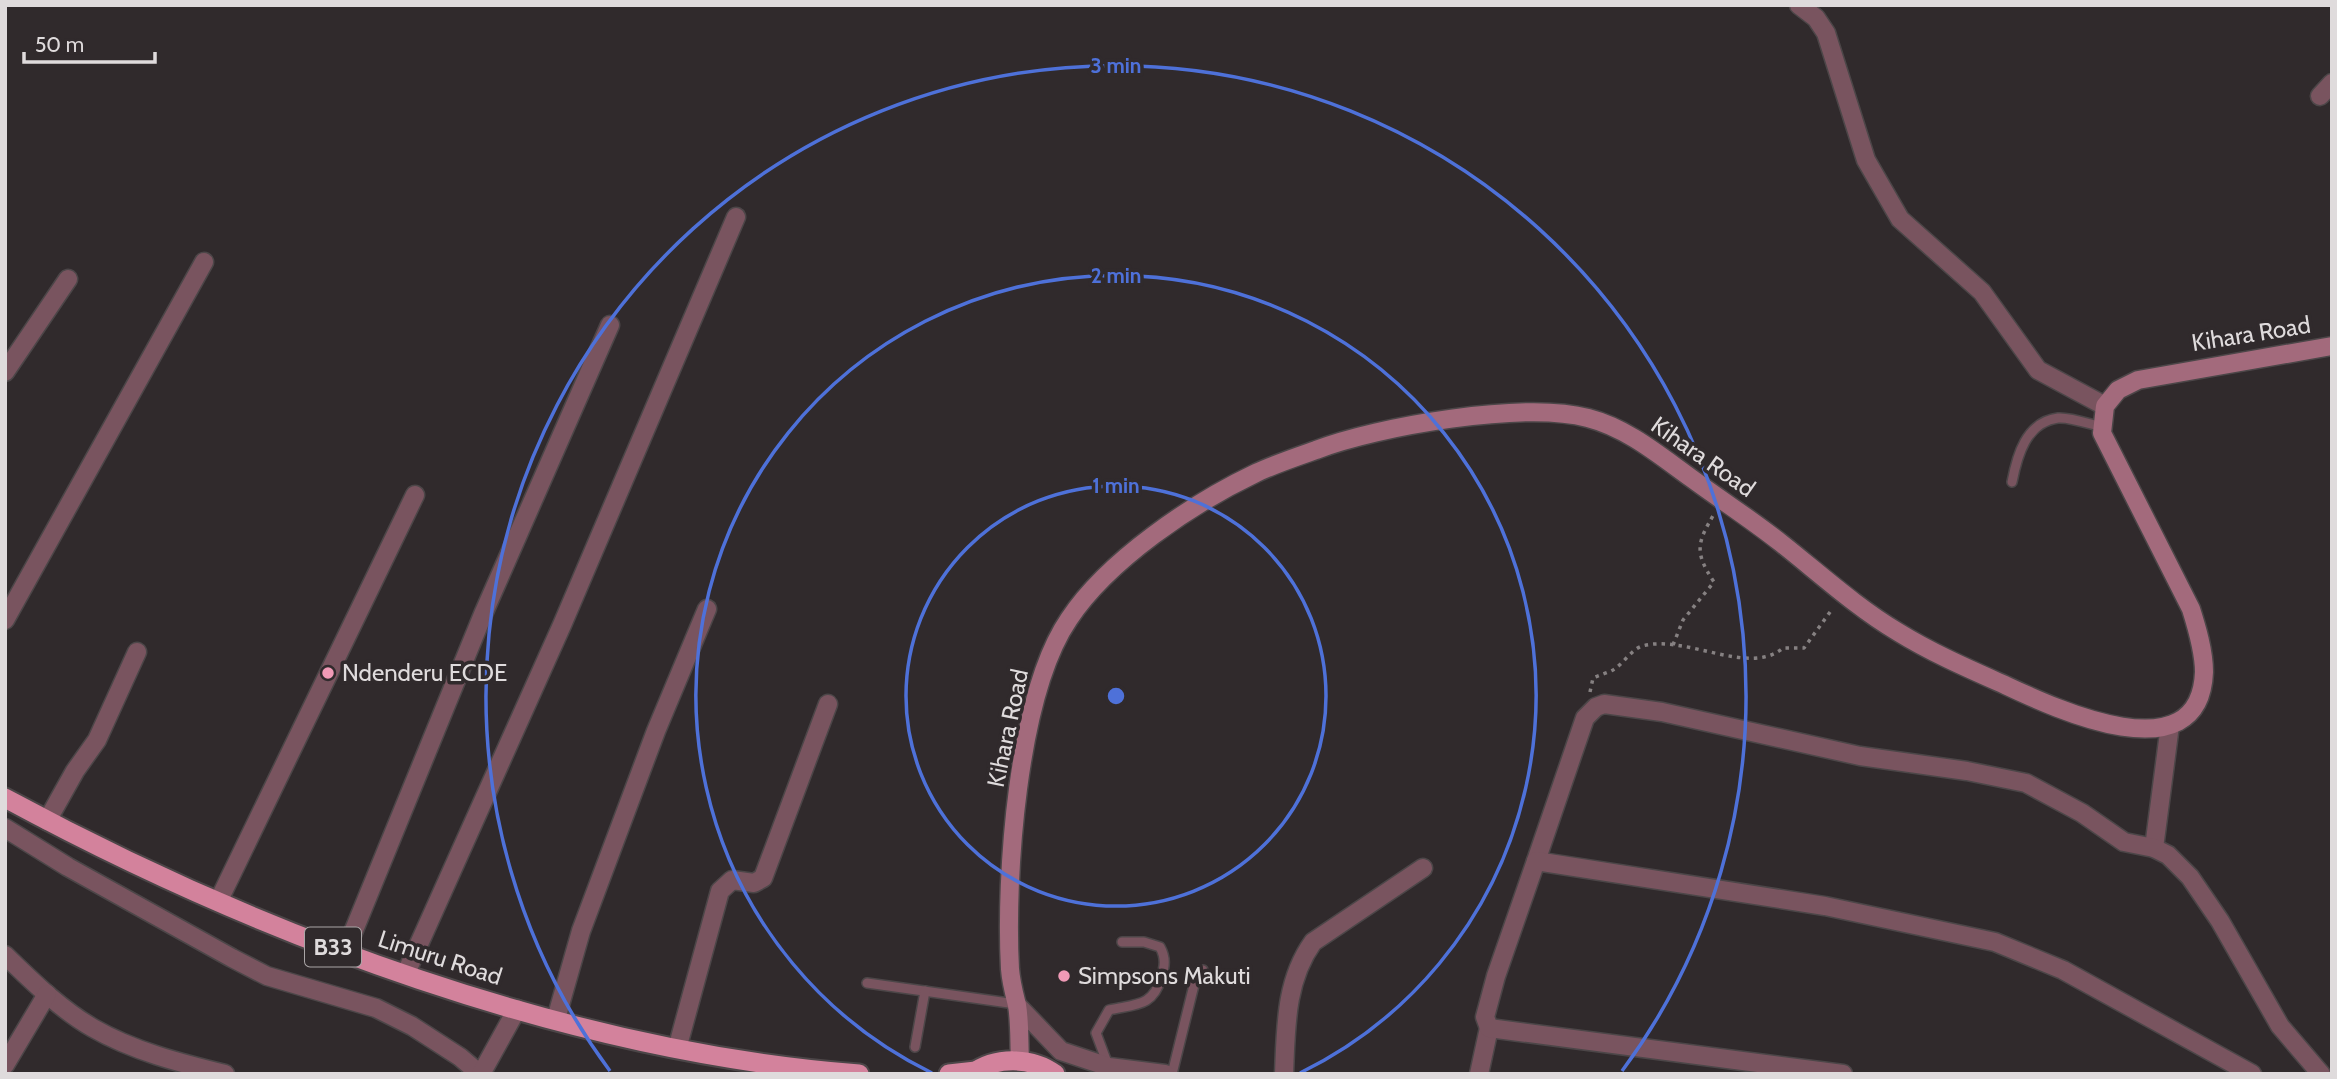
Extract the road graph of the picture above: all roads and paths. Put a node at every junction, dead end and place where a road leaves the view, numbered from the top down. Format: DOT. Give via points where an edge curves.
graph roads {
  1 [pos="1799,5"];
  2 [pos="736,217"];
  3 [pos="204,262"];
  4 [pos="68,279"];
  5 [pos="610,325"];
  6 [pos="2332,346"];
  7 [pos="5,372"];
  8 [pos="2105,405"];
  9 [pos="2102,427"];
  10 [pos="2012,482"];
  11 [pos="415,495"];
  12 [pos="1721,500"];
  13 [pos="1844,594"];
  14 [pos="707,609"];
  15 [pos="5,620"];
  16 [pos="1673,645"];
  17 [pos="137,652"];
  18 [pos="828,704"];
  19 [pos="1585,718"];
  20 [pos="2170,725"];
  21 [pos="5,798"];
  22 [pos="47,821"];
  23 [pos="5,828"];
  24 [pos="2154,848"];
  25 [pos="1536,861"];
  26 [pos="1423,868"];
  27 [pos="218,902"];
  28 [pos="1122,942"];
  29 [pos="345,951"];
  30 [pos="5,955"];
  31 [pos="1203,970"];
  32 [pos="406,973"];
  33 [pos="867,983"];
  34 [pos="925,991"];
  35 [pos="47,994"];
  36 [pos="1016,1003"];
  37 [pos="517,1009"];
  38 [pos="556,1019"];
  39 [pos="1489,1028"];
  40 [pos="915,1047"];
  41 [pos="677,1049"];
  42 [pos="1020,1060"];
  43 [pos="5,1065"];
  44 [pos="1108,1067"];
  45 [pos="974,1072"];
  46 [pos="1153,1073"];
  47 [pos="225,1074"];
  48 [pos="480,1074"];
  49 [pos="735,1074"];
  50 [pos="859,1074"];
  51 [pos="949,1074"];
  52 [pos="1055,1074"];
  53 [pos="1172,1074"];
  54 [pos="1284,1074"];
  55 [pos="1479,1074"];
  56 [pos="1843,1074"];
  57 [pos="2252,1074"];
  58 [pos="2321,1074"];
  1 -- 8 [label="street" via="1826,33 1866,160 1900,219 1982,292 2038,370"];
  2 -- 32 [label="street" via="562,625"];
  3 -- 15 [label="street"];
  4 -- 7 [label="street"];
  5 -- 29 [label="street" via="484,612"];
  6 -- 8 [label="main road, Kihara Road" via="2160,374 2118,390"];
  8 -- 9 [label="main road"];
  9 -- 10 [label="lane" via="2059,418 2035,428 2017,459"];
  9 -- 20 [label="main road" via="2191,608 2200,639 2204,673 2197,701"];
  11 -- 27 [label="street"];
  12 -- 13 [label="main road, Kihara Road"];
  12 -- 16 [label="path" via="1698,550 1714,582 1683,620"];
  12 -- 36 [label="main road, Kihara Road" via="1632,436 1594,420 1562,414 1483,417 1391,427 1336,442 1257,473 1205,502 1132,553 1069,618 1038,684 1023,759 1012,877 1010,968"];
  13 -- 16 [label="path" via="1804,648 1783,648 1772,657 1750,658"];
  13 -- 20 [label="main road, Kihara Road" via="1900,634 2058,709 2116,726"];
  14 -- 38 [label="street" via="586,918"];
  16 -- 19 [label="path" via="1641,646 1613,670 1593,678"];
  17 -- 22 [label="street" via="97,740"];
  18 -- 41 [label="street" via="763,878 754,883 732,880 720,891"];
  19 -- 24 [label="street" via="1604,704 1662,712 1860,756 2001,777 2042,790 2124,842"];
  19 -- 25 [label="street"];
  20 -- 24 [label="street"];
  21 -- 22 [label="highway, Limuru Road / B33"];
  22 -- 27 [label="highway, Limuru Road / B33"];
  23 -- 48 [label="street" via="232,958 267,976 376,1008 422,1032"];
  24 -- 58 [label="street" via="2190,877 2280,1026"];
  25 -- 39 [label="street" via="1496,976 1485,1017"];
  25 -- 57 [label="street" via="1825,906 1995,942 2063,970"];
  26 -- 54 [label="street" via="1313,942 1288,1005"];
  27 -- 29 [label="highway, Limuru Road / B33"];
  28 -- 44 [label="lane" via="1160,947 1165,962 1157,994 1145,1002 1109,1010 1101,1021 1096,1033"];
  29 -- 32 [label="highway, Limuru Road / B33"];
  30 -- 35 [label="street"];
  31 -- 53 [label="lane"];
  32 -- 37 [label="highway, Limuru Road / B33"];
  33 -- 34 [label="lane"];
  34 -- 36 [label="lane"];
  34 -- 40 [label="lane"];
  35 -- 43 [label="street"];
  35 -- 47 [label="street" via="93,1028 115,1038"];
  36 -- 42 [label="main road, Kihara Road"];
  36 -- 44 [label="street" via="1061,1051"];
  37 -- 38 [label="highway, Limuru Road / B33"];
  37 -- 48 [label="street"];
  38 -- 41 [label="highway, Limuru Road / B33"];
  39 -- 55 [label="street"];
  39 -- 56 [label="street"];
  41 -- 49 [label="highway, Limuru Road / B33"];
  41 -- 50 [label="highway, Limuru Road / B33" via="780,1068"];
  42 -- 45 [label="highway"];
  42 -- 52 [label="highway" via="1038,1063"];
  44 -- 46 [label="street"];
  45 -- 51 [label="highway"];
}
